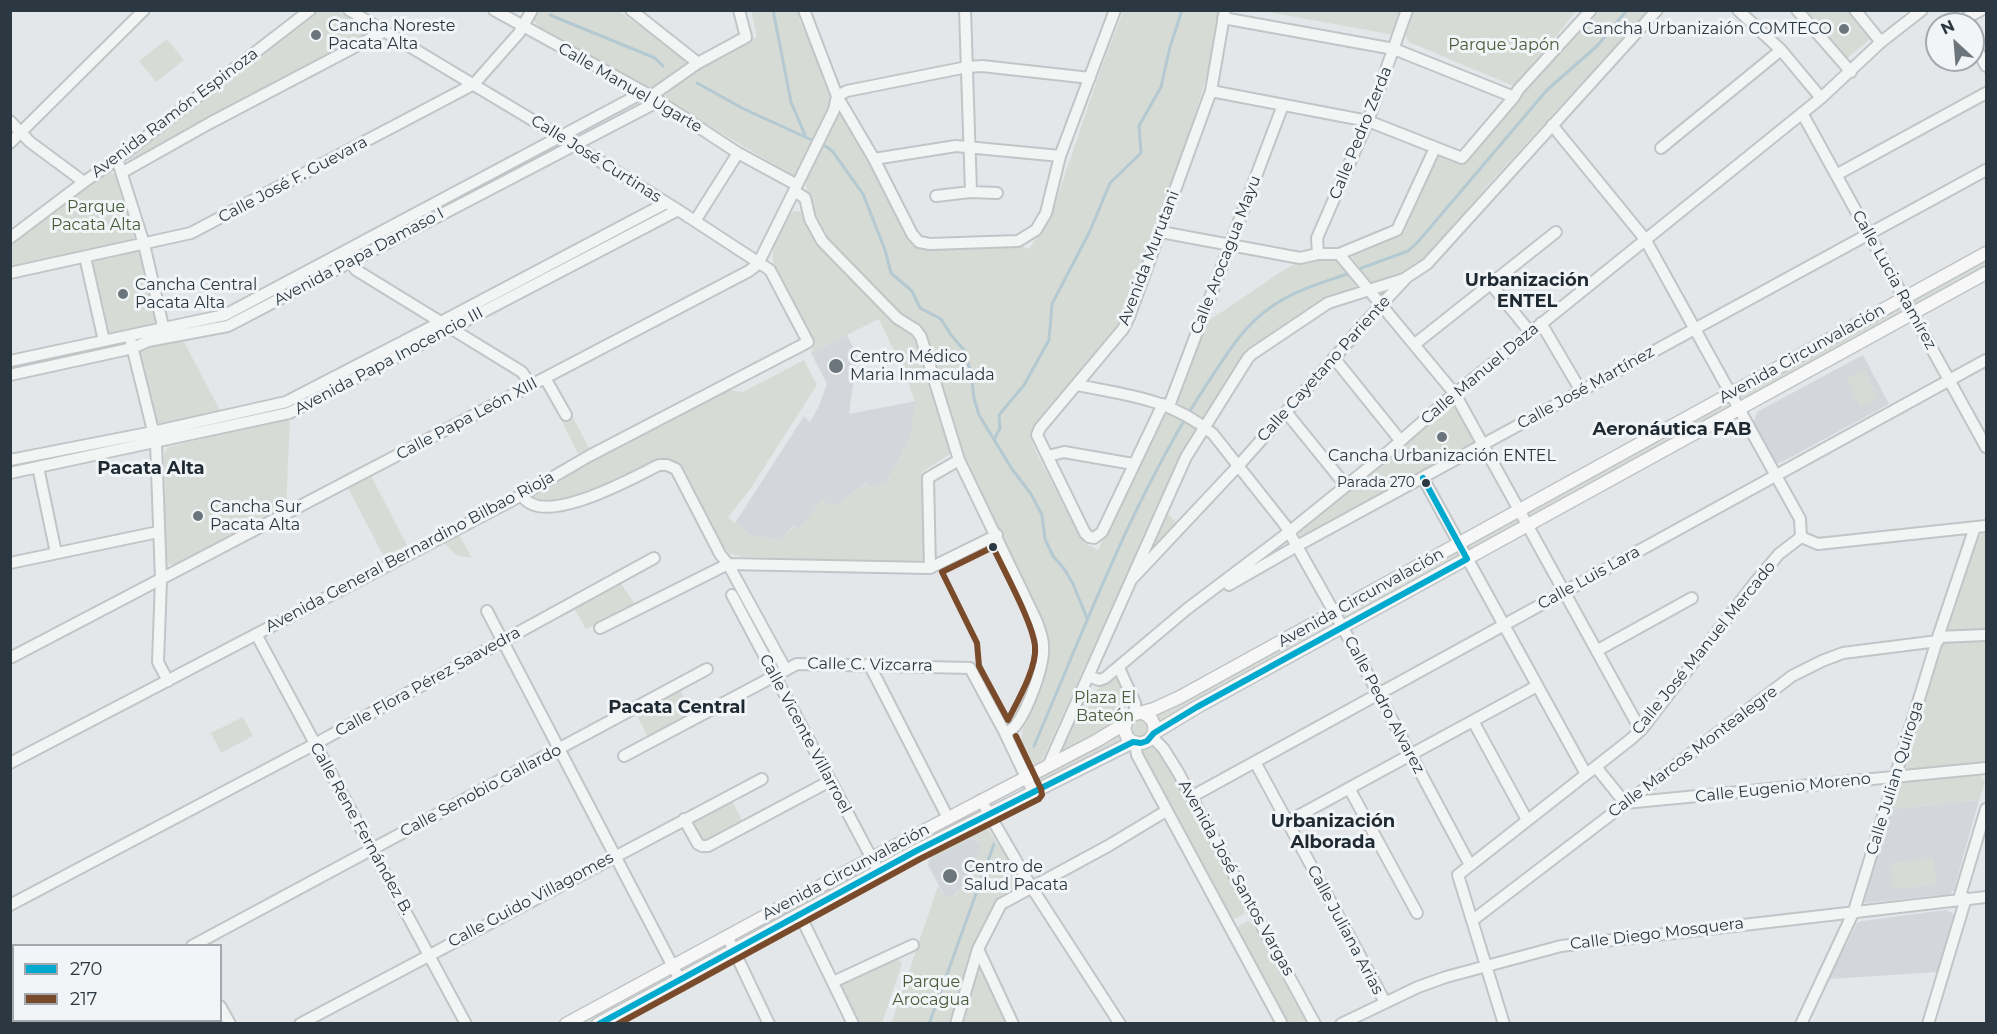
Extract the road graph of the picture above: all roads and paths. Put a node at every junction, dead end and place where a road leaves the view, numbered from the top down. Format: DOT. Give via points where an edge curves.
graph roads {
  1 [pos="144,10"];
  2 [pos="310,10"];
  3 [pos="349,10"];
  4 [pos="494,10"];
  5 [pos="532,10"];
  6 [pos="739,10"];
  7 [pos="804,10"];
  8 [pos="964,10"];
  9 [pos="1115,10"];
  10 [pos="1407,10"];
  11 [pos="1591,10"];
  12 [pos="1657,10"];
  13 [pos="1738,10"];
  14 [pos="1797,10"];
  15 [pos="1855,10"];
  16 [pos="1922,10"];
  17 [pos="637,12"];
  18 [pos="1224,14"];
  19 [pos="522,26"];
  20 [pos="385,31"];
  21 [pos="1881,42"];
  22 [pos="1394,49"];
  23 [pos="1781,50"];
  24 [pos="698,63"];
  25 [pos="966,67"];
  26 [pos="1851,72"];
  27 [pos="1090,78"];
  28 [pos="474,84"];
  29 [pos="1212,91"];
  30 [pos="1986,93"];
  31 [pos="837,96"];
  32 [pos="651,97"];
  33 [pos="1514,97"];
  34 [pos="1821,98"];
  35 [pos="1283,105"];
  36 [pos="1802,113"];
  37 [pos="10,121"];
  38 [pos="1368,121"];
  39 [pos="1552,125"];
  40 [pos="20,133"];
  41 [pos="560,137"];
  42 [pos="10,143"];
  43 [pos="574,145"];
  44 [pos="968,147"];
  45 [pos="1435,148"];
  46 [pos="1661,148"];
  47 [pos="738,153"];
  48 [pos="1060,156"];
  49 [pos="874,159"];
  50 [pos="116,160"];
  51 [pos="1986,170"];
  52 [pos="123,172"];
  53 [pos="1836,175"];
  54 [pos="84,182"];
  55 [pos="795,188"];
  56 [pos="970,192"];
  57 [pos="997,193"];
  58 [pos="936,196"];
  59 [pos="666,203"];
  60 [pos="678,210"];
  61 [pos="695,221"];
  62 [pos="1161,232"];
  63 [pos="1556,232"];
  64 [pos="1868,234"];
  65 [pos="10,237"];
  66 [pos="1645,239"];
  67 [pos="144,244"];
  68 [pos="1230,244"];
  69 [pos="1986,253"];
  70 [pos="1318,254"];
  71 [pos="1339,254"];
  72 [pos="85,257"];
  73 [pos="347,257"];
  74 [pos="758,264"];
  75 [pos="10,273"];
  76 [pos="1986,273"];
  77 [pos="1407,277"];
  78 [pos="1491,284"];
  79 [pos="1370,290"];
  80 [pos="1904,298"];
  81 [pos="1382,305"];
  82 [pos="1912,314"];
  83 [pos="441,322"];
  84 [pos="1541,323"];
  85 [pos="452,328"];
  86 [pos="1694,329"];
  87 [pos="1530,332"];
  88 [pos="164,333"];
  89 [pos="130,336"];
  90 [pos="104,341"];
  91 [pos="808,342"];
  92 [pos="1415,344"];
  93 [pos="133,348"];
  94 [pos="1334,358"];
  95 [pos="1986,360"];
  96 [pos="10,361"];
  97 [pos="10,375"];
  98 [pos="545,378"];
  99 [pos="1949,381"];
  100 [pos="531,385"];
  101 [pos="1077,385"];
  102 [pos="1581,392"];
  103 [pos="1455,393"];
  104 [pos="1729,394"];
  105 [pos="1166,405"];
  106 [pos="1738,409"];
  107 [pos="279,410"];
  108 [pos="1286,412"];
  109 [pos="566,415"];
  110 [pos="1204,426"];
  111 [pos="154,437"];
  112 [pos="1400,440"];
  113 [pos="1985,440"];
  114 [pos="1484,444"];
  115 [pos="1048,456"];
  116 [pos="11,457"];
  117 [pos="959,460"];
  118 [pos="1133,464"];
  119 [pos="1239,465"];
  120 [pos="38,467"];
  121 [pos="13,473"];
  122 [pos="1777,476"];
  123 [pos="1423,478"];
  124 [pos="1346,486"];
  125 [pos="522,495"];
  126 [pos="1520,510"];
  127 [pos="1529,524"];
  128 [pos="1981,526"];
  129 [pos="158,532"];
  130 [pos="1289,532"];
  131 [pos="997,535"];
  132 [pos="1801,537"];
  133 [pos="1094,538"];
  134 [pos="1459,544"];
  135 [pos="1297,546"];
  136 [pos="56,554"];
  137 [pos="654,558"];
  138 [pos="1467,559"];
  139 [pos="10,563"];
  140 [pos="728,564"];
  141 [pos="930,568"];
  142 [pos="160,580"];
  143 [pos="1131,580"];
  144 [pos="1565,590"];
  145 [pos="732,595"];
  146 [pos="1692,598"];
  147 [pos="1187,609"];
  148 [pos="487,611"];
  149 [pos="1335,612"];
  150 [pos="1504,626"];
  151 [pos="600,628"];
  152 [pos="1343,628"];
  153 [pos="256,634"];
  154 [pos="1986,635"];
  155 [pos="1938,639"];
  156 [pos="502,641"];
  157 [pos="1598,650"];
  158 [pos="10,658"];
  159 [pos="869,664"];
  160 [pos="1119,668"];
  161 [pos="707,669"];
  162 [pos="786,670"];
  163 [pos="773,676"];
  164 [pos="1089,676"];
  165 [pos="168,681"];
  166 [pos="1537,686"];
  167 [pos="1378,696"];
  168 [pos="1134,716"];
  169 [pos="1473,721"];
  170 [pos="1642,729"];
  171 [pos="1005,733"];
  172 [pos="1153,735"];
  173 [pos="1134,742"];
  174 [pos="315,744"];
  175 [pos="560,749"];
  176 [pos="1410,755"];
  177 [pos="624,756"];
  178 [pos="10,762"];
  179 [pos="1255,762"];
  180 [pos="1047,766"];
  181 [pos="1596,767"];
  182 [pos="1986,768"];
  183 [pos="1586,774"];
  184 [pos="1896,776"];
  185 [pos="1026,778"];
  186 [pos="762,779"];
  187 [pos="830,781"];
  188 [pos="1349,788"];
  189 [pos="1033,792"];
  190 [pos="1191,797"];
  191 [pos="981,800"];
  192 [pos="1625,803"];
  193 [pos="1986,809"];
  194 [pos="1166,812"];
  195 [pos="988,813"];
  196 [pos="948,818"];
  197 [pos="684,819"];
  198 [pos="1527,820"];
  199 [pos="1287,822"];
  200 [pos="373,848"];
  201 [pos="615,855"];
  202 [pos="872,858"];
  203 [pos="1470,865"];
  204 [pos="879,872"];
  205 [pos="1032,888"];
  206 [pos="1986,897"];
  207 [pos="1963,899"];
  208 [pos="10,905"];
  209 [pos="1854,911"];
  210 [pos="1417,913"];
  211 [pos="800,915"];
  212 [pos="1473,920"];
  213 [pos="727,936"];
  214 [pos="194,944"];
  215 [pos="913,945"];
  216 [pos="978,949"];
  217 [pos="735,950"];
  218 [pos="429,954"];
  219 [pos="1486,964"];
  220 [pos="673,966"];
  221 [pos="680,980"];
  222 [pos="833,982"];
  223 [pos="1385,1002"];
  224 [pos="222,1009"];
  225 [pos="230,1023"];
  226 [pos="300,1023"];
  227 [pos="466,1023"];
  228 [pos="566,1023"];
  229 [pos="598,1023"];
  230 [pos="769,1023"];
  231 [pos="853,1023"];
  232 [pos="956,1023"];
  233 [pos="1013,1023"];
  234 [pos="1120,1023"];
  235 [pos="1282,1023"];
  236 [pos="1315,1023"];
  237 [pos="1341,1023"];
  238 [pos="1504,1023"];
  239 [pos="1801,1023"];
  240 [pos="1928,1023"];
  1 -- 40 [label="street"];
  2 -- 50 [label="street, Avenida Ramón Espinoza"];
  3 -- 20 [label="street, Calle José Curtinas"];
  4 -- 19 [label="street, Calle Manuel Ugarte"];
  5 -- 19 [label="street, Calle José F. Guevara"];
  6 -- 24 [label="street, Avenida Papa Damaso I" via="746,37"];
  7 -- 31 [label="street"];
  8 -- 25 [label="street"];
  9 -- 27 [label="street"];
  10 -- 22 [label="street, Calle Pedro Zerda"];
  11 -- 33 [label="street"];
  12 -- 39 [label="street, Calle Cayetano Pariente"];
  13 -- 23 [label="street"];
  14 -- 26 [label="street"];
  15 -- 21 [label="street"];
  16 -- 21 [label="street, Calle Manuel Daza"];
  17 -- 24 [label="street"];
  18 -- 22 [label="street"];
  18 -- 29 [label="street, Avenida Murutani"];
  19 -- 28 [label="street, Calle José F. Guevara"];
  19 -- 32 [label="street, Calle Manuel Ugarte"];
  20 -- 28 [label="street, Calle José Curtinas"];
  20 -- 52 [label="street, Avenida Ramón Espinoza"];
  21 -- 26 [label="street, Calle Manuel Daza"];
  22 -- 33 [label="street"];
  22 -- 38 [label="street, Calle Pedro Zerda"];
  23 -- 34 [label="street"];
  23 -- 46 [label="street"];
  24 -- 32 [label="street, Avenida Papa Damaso I"];
  25 -- 27 [label="street"];
  25 -- 31 [label="street"];
  25 -- 44 [label="street"];
  26 -- 34 [label="street, Calle Manuel Daza"];
  27 -- 48 [label="street"];
  28 -- 41 [label="street, Calle José Curtinas"];
  28 -- 67 [label="street, Calle José F. Guevara" via="191,233"];
  29 -- 35 [label="street"];
  29 -- 62 [label="street, Avenida Murutani"];
  30 -- 53 [label="street"];
  31 -- 49 [label="street"];
  31 -- 55 [label="street" via="834,110"];
  32 -- 41 [label="street, Avenida Papa Damaso I"];
  32 -- 43 [label="street, Avenida Papa Damaso I"];
  32 -- 47 [label="street, Calle Manuel Ugarte"];
  33 -- 45 [label="street" via="1462,158"];
  34 -- 36 [label="street, Calle Manuel Daza"];
  35 -- 38 [label="street"];
  35 -- 68 [label="street, Calle Arocagua Mayu"];
  36 -- 53 [label="street, Calle Lucia Ramírez"];
  36 -- 66 [label="street, Calle Manuel Daza"];
  37 -- 40 [label="street"];
  38 -- 45 [label="street"];
  38 -- 70 [label="street, Calle Pedro Zerda" via="1317,238"];
  39 -- 66 [label="street"];
  39 -- 77 [label="street, Calle Cayetano Pariente" via="1426,264"];
  40 -- 42 [label="street"];
  40 -- 54 [label="street"];
  41 -- 43 [label="street, Calle José Curtinas"];
  41 -- 73 [label="street, Avenida Papa Damaso I"];
  43 -- 59 [label="street, Calle José Curtinas"];
  43 -- 73 [label="street, Avenida Papa Damaso I"];
  44 -- 48 [label="street"];
  44 -- 49 [label="street"];
  44 -- 56 [label="street"];
  45 -- 71 [label="street" via="1397,230"];
  47 -- 55 [label="street, Calle Manuel Ugarte"];
  47 -- 61 [label="street"];
  48 -- 49 [label="street" via="1046,213 1036,230 1026,237 1018,241 930,244 920,242 912,234"];
  50 -- 52 [label="street"];
  50 -- 54 [label="street, Avenida Ramón Espinoza"];
  51 -- 64 [label="street, Calle José Martínez"];
  52 -- 67 [label="street"];
  53 -- 64 [label="street, Calle Lucia Ramírez"];
  54 -- 65 [label="street, Avenida Ramón Espinoza"];
  55 -- 74 [label="street"];
  55 -- 117 [label="street, Calle Manuel Ugarte" via="805,198 810,219 822,241 897,318 921,337"];
  56 -- 57 [label="street"];
  56 -- 58 [label="street"];
  59 -- 60 [label="street, Calle José Curtinas"];
  59 -- 83 [label="street, Avenida Papa Inocencio III"];
  60 -- 61 [label="street, Calle José Curtinas"];
  60 -- 85 [label="street, Avenida Papa Inocencio III"];
  61 -- 74 [label="street, Calle José Curtinas"];
  62 -- 68 [label="street"];
  62 -- 101 [label="street, Avenida Murutani" via="1123,329"];
  63 -- 78 [label="street"];
  64 -- 80 [label="street, Calle Lucia Ramírez"];
  64 -- 86 [label="street, Calle José Martínez"];
  66 -- 84 [label="street, Calle Manuel Daza"];
  66 -- 86 [label="street"];
  67 -- 72 [label="street, Calle José F. Guevara"];
  67 -- 88 [label="street"];
  68 -- 70 [label="street" via="1300,258"];
  68 -- 105 [label="street, Calle Arocagua Mayu"];
  69 -- 80 [label="main road, Avenida Circunvalación"];
  70 -- 71 [label="street"];
  71 -- 79 [label="street"];
  72 -- 75 [label="street, Calle José F. Guevara"];
  72 -- 90 [label="street"];
  73 -- 83 [label="street" via="356,270"];
  73 -- 88 [label="street, Avenida Papa Damaso I" via="225,315"];
  74 -- 91 [label="street, Calle José Curtinas" via="770,270"];
  74 -- 98 [label="street, Calle Papa León XIII"];
  76 -- 82 [label="main road, Avenida Circunvalación"];
  77 -- 79 [label="street"];
  77 -- 81 [label="street, Calle Cayetano Pariente"];
  78 -- 87 [label="street"];
  78 -- 92 [label="street"];
  79 -- 81 [label="street"];
  79 -- 110 [label="street" via="1328,303 1252,354"];
  80 -- 82 [label="street, Calle Lucia Ramírez"];
  80 -- 104 [label="main road, Avenida Circunvalación"];
  81 -- 92 [label="street"];
  81 -- 94 [label="street, Calle Cayetano Pariente"];
  82 -- 99 [label="street, Calle Lucia Ramírez"];
  82 -- 106 [label="main road, Avenida Circunvalación"];
  83 -- 85 [label="street"];
  83 -- 107 [label="street, Avenida Papa Inocencio III" via="286,402"];
  84 -- 87 [label="street, Calle Manuel Daza"];
  84 -- 102 [label="street"];
  85 -- 100 [label="street" via="522,372"];
  85 -- 107 [label="street, Avenida Papa Inocencio III" via="289,413"];
  86 -- 102 [label="street, Calle José Martínez"];
  86 -- 104 [label="street"];
  87 -- 103 [label="street, Calle Manuel Daza"];
  88 -- 89 [label="street, Avenida Papa Damaso I"];
  88 -- 93 [label="street, Avenida Papa Damaso I"];
  89 -- 90 [label="street, Avenida Papa Damaso I"];
  89 -- 93 [label="street"];
  90 -- 96 [label="street, Avenida Papa Damaso I"];
  91 -- 125 [label="street, Avenida General Bernardino Bilbao Rioja"];
  92 -- 103 [label="street"];
  93 -- 97 [label="street, Avenida Papa Damaso I"];
  93 -- 111 [label="street"];
  94 -- 108 [label="street, Calle Cayetano Pariente"];
  94 -- 112 [label="street"];
  95 -- 99 [label="street, Calle Luis Lara"];
  98 -- 100 [label="street, Calle Papa León XIII"];
  98 -- 109 [label="street"];
  99 -- 113 [label="street, Calle Lucia Ramírez"];
  99 -- 122 [label="street, Calle Luis Lara"];
  100 -- 142 [label="street, Calle Papa León XIII"];
  101 -- 105 [label="street, Calle Pedro Alvarez"];
  101 -- 115 [label="street, Avenida Murutani" via="1037,435"];
  102 -- 114 [label="street, Calle José Martínez"];
  103 -- 112 [label="street, Calle Manuel Daza"];
  103 -- 114 [label="street"];
  104 -- 106 [label="street"];
  104 -- 126 [label="main road, Avenida Circunvalación"];
  105 -- 110 [label="street, Calle Pedro Alvarez"];
  105 -- 118 [label="street, Calle Arocagua Mayu"];
  106 -- 122 [label="street"];
  106 -- 127 [label="main road, Avenida Circunvalación"];
  107 -- 111 [label="street, Avenida Papa Inocencio III"];
  108 -- 119 [label="street, Calle Cayetano Pariente"];
  108 -- 124 [label="street"];
  110 -- 119 [label="street, Calle Pedro Alvarez"];
  110 -- 143 [label="street" via="1185,457"];
  111 -- 116 [label="street, Avenida Papa Inocencio III"];
  111 -- 120 [label="street, Avenida Papa Inocencio III"];
  111 -- 129 [label="street"];
  112 -- 124 [label="street, Calle Manuel Daza"];
  114 -- 123 [label="street, Calle José Martínez"];
  114 -- 126 [label="street"];
  115 -- 118 [label="street" via="1064,452"];
  115 -- 133 [label="street, Avenida Murutani" via="1085,533"];
  116 -- 121 [label="street"];
  117 -- 131 [label="street, Calle Manuel Ugarte"];
  117 -- 141 [label="street" via="928,478"];
  118 -- 133 [label="street, Calle Arocagua Mayu" via="1102,532"];
  119 -- 130 [label="street, Calle Pedro Alvarez"];
  119 -- 143 [label="street, Calle Cayetano Pariente"];
  120 -- 121 [label="street, Avenida Papa Inocencio III"];
  120 -- 136 [label="street"];
  122 -- 132 [label="street" via="1800,519"];
  122 -- 144 [label="street, Calle Luis Lara"];
  123 -- 134 [label="street"];
  123 -- 135 [label="street, Calle José Martínez"];
  124 -- 130 [label="street, Calle Manuel Daza"];
  125 -- 140 [label="street, Calle Vicente Villarroel" via="532,504 562,506 667,465 681,475"];
  125 -- 153 [label="street, Avenida General Bernardino Bilbao Rioja"];
  126 -- 127 [label="street"];
  126 -- 134 [label="main road, Avenida Circunvalación"];
  127 -- 138 [label="main road, Avenida Circunvalación"];
  127 -- 144 [label="street"];
  128 -- 132 [label="street" via="1818,544"];
  128 -- 155 [label="street, Calle Julian Quiroga"];
  129 -- 136 [label="street"];
  129 -- 142 [label="street"];
  130 -- 135 [label="street, Calle Pedro Alvarez"];
  130 -- 147 [label="street, Calle Manuel Daza"];
  131 -- 141 [label="street"];
  131 -- 171 [label="street, Calle Manuel Ugarte" via="1044,646 1033,690 1015,726"];
  132 -- 170 [label="street, Calle José Manuel Mercado" via="1772,562"];
  134 -- 138 [label="street"];
  134 -- 149 [label="main road, Avenida Circunvalación"];
  135 -- 147 [label="street, Calle José Martínez"];
  135 -- 149 [label="street, Calle Pedro Alvarez"];
  136 -- 139 [label="street"];
  137 -- 156 [label="street, Calle Flora Pérez Saavedra"];
  138 -- 150 [label="street"];
  138 -- 152 [label="main road, Avenida Circunvalación"];
  140 -- 141 [label="street"];
  140 -- 151 [label="street"];
  140 -- 162 [label="street, Calle Vicente Villarroel"];
  142 -- 158 [label="street, Calle Papa León XIII"];
  142 -- 165 [label="street" via="158,662"];
  143 -- 164 [label="street, Calle Cayetano Pariente"];
  144 -- 150 [label="street, Calle Luis Lara"];
  144 -- 157 [label="street"];
  145 -- 163 [label="street, Calle Vicente Villarroel"];
  146 -- 157 [label="street"];
  147 -- 160 [label="street, Calle Manuel Daza"];
  148 -- 156 [label="street"];
  149 -- 152 [label="street, Calle Pedro Alvarez"];
  149 -- 168 [label="main road, Avenida Circunvalación" via="1180,697"];
  150 -- 166 [label="street"];
  150 -- 167 [label="street, Calle Luis Lara"];
  152 -- 167 [label="street, Calle Pedro Alvarez"];
  152 -- 172 [label="main road, Avenida Circunvalación"];
  153 -- 165 [label="street, Avenida General Bernardino Bilbao Rioja"];
  153 -- 174 [label="street, Calle Rene Fernández B."];
  154 -- 155 [label="street, Calle Marcos Montealegre"];
  155 -- 184 [label="street, Calle Julian Quiroga"];
  155 -- 192 [label="street, Calle Marcos Montealegre" via="1843,653 1809,667"];
  156 -- 174 [label="street, Calle Flora Pérez Saavedra"];
  156 -- 175 [label="street"];
  157 -- 170 [label="street"];
  159 -- 162 [label="street, Calle C. Vizcarra" via="796,664"];
  159 -- 171 [label="street, Calle C. Vizcarra" via="970,668"];
  159 -- 196 [label="street"];
  160 -- 164 [label="street, Calle Manuel Daza" via="1099,680"];
  160 -- 168 [label="street" via="1135,703"];
  161 -- 175 [label="street, Calle Senobio Gallardo"];
  162 -- 163 [label="street, Calle C. Vizcarra"];
  163 -- 177 [label="street, Calle C. Vizcarra"];
  163 -- 187 [label="street, Calle Vicente Villarroel"];
  164 -- 180 [label="street, Calle Cayetano Pariente"];
  165 -- 178 [label="street, Avenida General Bernardino Bilbao Rioja"];
  166 -- 169 [label="street"];
  166 -- 183 [label="street"];
  167 -- 176 [label="street, Calle Pedro Alvarez"];
  167 -- 179 [label="street, Calle Luis Lara"];
  168 -- 172 [label="main road" via="1150,717 1154,722"];
  168 -- 173 [label="main road" via="1125,732"];
  168 -- 180 [label="main road, Avenida Circunvalación"];
  169 -- 176 [label="street"];
  169 -- 198 [label="street"];
  170 -- 181 [label="street, Calle José Manuel Mercado"];
  171 -- 185 [label="street"];
  172 -- 173 [label="main road" via="1144,742"];
  172 -- 190 [label="street, Avenida José Santos Vargas"];
  173 -- 189 [label="main road, Avenida Circunvalación"];
  173 -- 194 [label="street, Avenida José Santos Vargas"];
  174 -- 200 [label="street, Calle Rene Fernández B."];
  174 -- 208 [label="street, Calle Flora Pérez Saavedra"];
  175 -- 200 [label="street, Calle Senobio Gallardo"];
  175 -- 201 [label="street"];
  176 -- 188 [label="street"];
  176 -- 203 [label="street, Calle Pedro Alvarez"];
  179 -- 190 [label="street, Calle Luis Lara"];
  179 -- 199 [label="street, Calle Juliana Arias"];
  180 -- 185 [label="main road, Avenida Circunvalación"];
  181 -- 183 [label="street, Calle José Manuel Mercado"];
  181 -- 192 [label="street"];
  182 -- 184 [label="street, Calle Eugenio Moreno"];
  183 -- 198 [label="street, Calle José Manuel Mercado"];
  184 -- 192 [label="street, Calle Eugenio Moreno"];
  184 -- 209 [label="street, Calle Julian Quiroga"];
  185 -- 189 [label="street"];
  185 -- 191 [label="main road, Avenida Circunvalación"];
  186 -- 197 [label="street, Calle Guido Villagomes"];
  187 -- 197 [label="street" via="708,846 698,844"];
  187 -- 202 [label="street, Calle Vicente Villarroel"];
  188 -- 199 [label="street"];
  188 -- 210 [label="street"];
  189 -- 195 [label="main road, Avenida Circunvalación"];
  190 -- 236 [label="street, Avenida José Santos Vargas"];
  191 -- 195 [label="street"];
  191 -- 196 [label="main road, Avenida Circunvalación"];
  192 -- 212 [label="street, Calle Marcos Montealegre"];
  193 -- 207 [label="street"];
  194 -- 205 [label="street"];
  194 -- 235 [label="street, Avenida José Santos Vargas"];
  195 -- 204 [label="main road, Avenida Circunvalación"];
  195 -- 205 [label="street"];
  196 -- 202 [label="main road, Avenida Circunvalación"];
  197 -- 201 [label="street, Calle Guido Villagomes"];
  198 -- 203 [label="street, Calle José Manuel Mercado"];
  199 -- 223 [label="street, Calle Juliana Arias"];
  200 -- 214 [label="street, Calle Senobio Gallardo"];
  200 -- 218 [label="street, Calle Rene Fernández B."];
  201 -- 218 [label="street, Calle Guido Villagomes"];
  201 -- 220 [label="street"];
  202 -- 204 [label="street, Calle Vicente Villarroel"];
  202 -- 213 [label="main road, Avenida Circunvalación"];
  203 -- 212 [label="street, Calle José Manuel Mercado" via="1458,875"];
  204 -- 211 [label="main road, Avenida Circunvalación"];
  205 -- 216 [label="street" via="1001,904"];
  205 -- 234 [label="street"];
  206 -- 207 [label="street, Calle Diego Mosquera"];
  207 -- 209 [label="street, Calle Diego Mosquera"];
  207 -- 240 [label="street"];
  209 -- 219 [label="street, Calle Diego Mosquera" via="1561,946"];
  209 -- 239 [label="street, Calle Julian Quiroga"];
  211 -- 217 [label="main road, Avenida Circunvalación"];
  211 -- 222 [label="street"];
  212 -- 219 [label="street"];
  213 -- 217 [label="street"];
  213 -- 220 [label="main road, Avenida Circunvalación"];
  215 -- 222 [label="street"];
  216 -- 232 [label="street"];
  216 -- 233 [label="street"];
  217 -- 221 [label="main road, Avenida Circunvalación"];
  217 -- 230 [label="street"];
  218 -- 226 [label="street, Calle Guido Villagomes"];
  218 -- 227 [label="street, Calle Rene Fernández B."];
  219 -- 223 [label="street, Calle Diego Mosquera"];
  219 -- 238 [label="street"];
  220 -- 221 [label="street"];
  220 -- 228 [label="main road, Avenida Circunvalación"];
  221 -- 229 [label="main road, Avenida Circunvalación"];
  222 -- 231 [label="street"];
  223 -- 237 [label="street, Calle Diego Mosquera"];
  224 -- 225 [label="street"];
}
